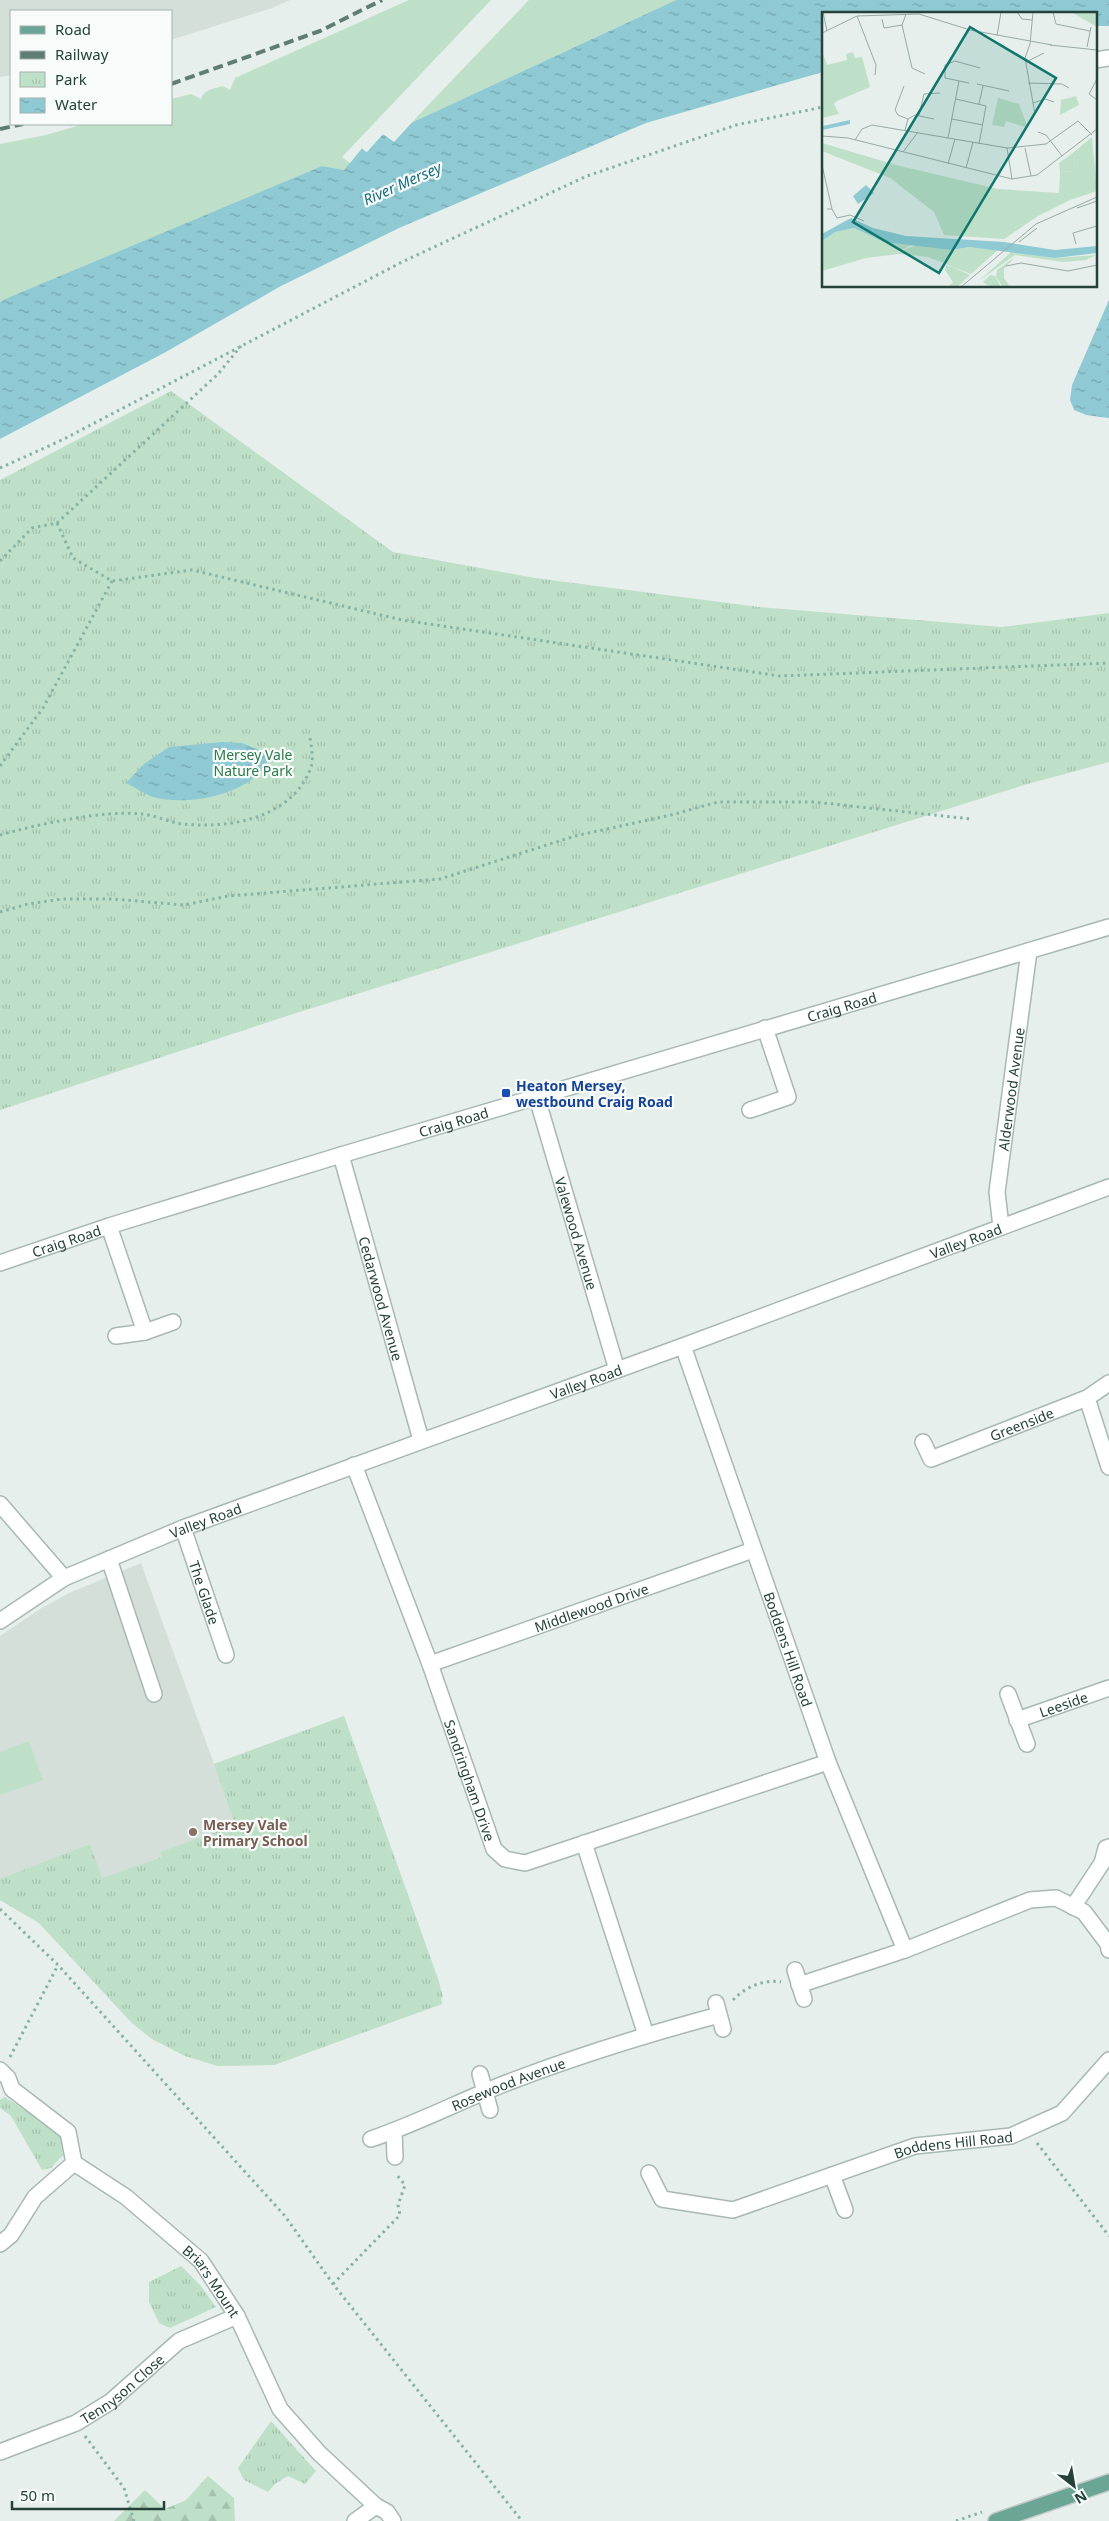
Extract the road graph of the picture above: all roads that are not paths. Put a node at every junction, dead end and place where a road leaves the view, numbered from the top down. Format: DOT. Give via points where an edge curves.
graph roads {
  1 [pos="1109,58"];
  2 [pos="1096,60"];
  3 [pos="1109,927"];
  4 [pos="1029,951"];
  5 [pos="765,1028"];
  6 [pos="537,1098"];
  7 [pos="750,1110"];
  8 [pos="342,1155"];
  9 [pos="1109,1187"];
  10 [pos="109,1226"];
  11 [pos="1001,1228"];
  12 [pos="0,1263"];
  13 [pos="173,1322"];
  14 [pos="145,1332"];
  15 [pos="116,1336"];
  16 [pos="683,1346"];
  17 [pos="617,1370"];
  18 [pos="1109,1383"];
  19 [pos="1087,1398"];
  20 [pos="421,1440"];
  21 [pos="923,1442"];
  22 [pos="354,1465"];
  23 [pos="1109,1467"];
  24 [pos="0,1504"];
  25 [pos="183,1528"];
  26 [pos="753,1550"];
  27 [pos="109,1559"];
  28 [pos="64,1578"];
  29 [pos="0,1621"];
  30 [pos="226,1656"];
  31 [pos="430,1664"];
  32 [pos="1109,1688"];
  33 [pos="154,1694"];
  34 [pos="1008,1694"];
  35 [pos="1017,1720"];
  36 [pos="1027,1744"];
  37 [pos="828,1762"];
  38 [pos="584,1843"];
  39 [pos="1109,1847"];
  40 [pos="1073,1907"];
  41 [pos="905,1950"];
  42 [pos="1109,1950"];
  43 [pos="794,1970"];
  44 [pos="719,2015"];
  45 [pos="646,2035"];
  46 [pos="1109,2060"];
  47 [pos="1,2071"];
  48 [pos="480,2074"];
  49 [pos="6,2091"];
  50 [pos="484,2092"];
  51 [pos="490,2110"];
  52 [pos="394,2131"];
  53 [pos="371,2139"];
  54 [pos="395,2157"];
  55 [pos="74,2163"];
  56 [pos="649,2173"];
  57 [pos="832,2175"];
  58 [pos="845,2210"];
  59 [pos="0,2244"];
  60 [pos="237,2316"];
  61 [pos="0,2452"];
  62 [pos="1109,2482"];
  63 [pos="376,2506"];
  64 [pos="355,2521"];
  65 [pos="394,2521"];
  66 [pos="996,2521"];
  1 -- 2 [label="street"];
  3 -- 4 [label="street, Craig Road"];
  4 -- 5 [label="street, Craig Road"];
  4 -- 11 [label="street, Alderwood Avenue" via="997,1192"];
  5 -- 6 [label="street, Craig Road"];
  5 -- 7 [label="street" via="788,1097"];
  6 -- 8 [label="street, Craig Road"];
  6 -- 17 [label="street, Valewood Avenue"];
  8 -- 10 [label="street, Craig Road"];
  8 -- 20 [label="street, Cedarwood Avenue"];
  9 -- 11 [label="street, Valley Road"];
  10 -- 12 [label="street, Craig Road"];
  10 -- 14 [label="street"];
  11 -- 16 [label="street, Valley Road"];
  13 -- 14 [label="street"];
  14 -- 15 [label="street"];
  16 -- 17 [label="street, Valley Road"];
  16 -- 26 [label="street, Boddens Hill Road"];
  17 -- 20 [label="street, Valley Road"];
  18 -- 19 [label="street, Greenside"];
  19 -- 21 [label="street, Greenside" via="931,1459"];
  19 -- 23 [label="street"];
  20 -- 22 [label="street, Valley Road"];
  22 -- 25 [label="street, Valley Road"];
  22 -- 31 [label="street, Sandringham Drive"];
  24 -- 28 [label="street"];
  25 -- 27 [label="street, Valley Road"];
  25 -- 30 [label="street, The Glade"];
  26 -- 31 [label="street, Middlewood Drive"];
  26 -- 37 [label="street, Boddens Hill Road"];
  27 -- 28 [label="street, Valley Road"];
  27 -- 33 [label="street"];
  28 -- 29 [label="street, Valley Road"];
  31 -- 38 [label="street, Sandringham Drive" via="494,1849 505,1859 525,1863"];
  32 -- 35 [label="street, Leeside"];
  34 -- 35 [label="street"];
  35 -- 36 [label="street"];
  37 -- 38 [label="street, Sandringham Drive"];
  37 -- 41 [label="street, Boddens Hill Road"];
  38 -- 45 [label="street"];
  39 -- 40 [label="street"];
  40 -- 41 [label="street" via="1056,1898 1030,1900"];
  40 -- 42 [label="street" via="1084,1912"];
  41 -- 43 [label="street" via="801,1992"];
  44 -- 45 [label="street, Rosewood Avenue"];
  45 -- 50 [label="street, Rosewood Avenue"];
  46 -- 57 [label="street, Boddens Hill Road" via="1062,2113 1011,2136 916,2146"];
  47 -- 49 [label="street" via="8,2078"];
  48 -- 50 [label="street"];
  49 -- 55 [label="street" via="68,2132"];
  50 -- 51 [label="street"];
  50 -- 52 [label="street, Rosewood Avenue"];
  52 -- 53 [label="street, Rosewood Avenue"];
  52 -- 54 [label="street"];
  55 -- 59 [label="street" via="35,2197 11,2235"];
  55 -- 60 [label="street, Briars Mount" via="126,2197 202,2261"];
  56 -- 57 [label="street, Boddens Hill Road" via="662,2199 733,2210"];
  57 -- 58 [label="street"];
  60 -- 61 [label="street, Tennyson Close" via="179,2342 110,2402 76,2423"];
  60 -- 63 [label="street, Briars Mount" via="280,2408 319,2453"];
  62 -- 66 [label="main road"];
  63 -- 64 [label="street"];
  63 -- 65 [label="street, Briars Mount"];
}
